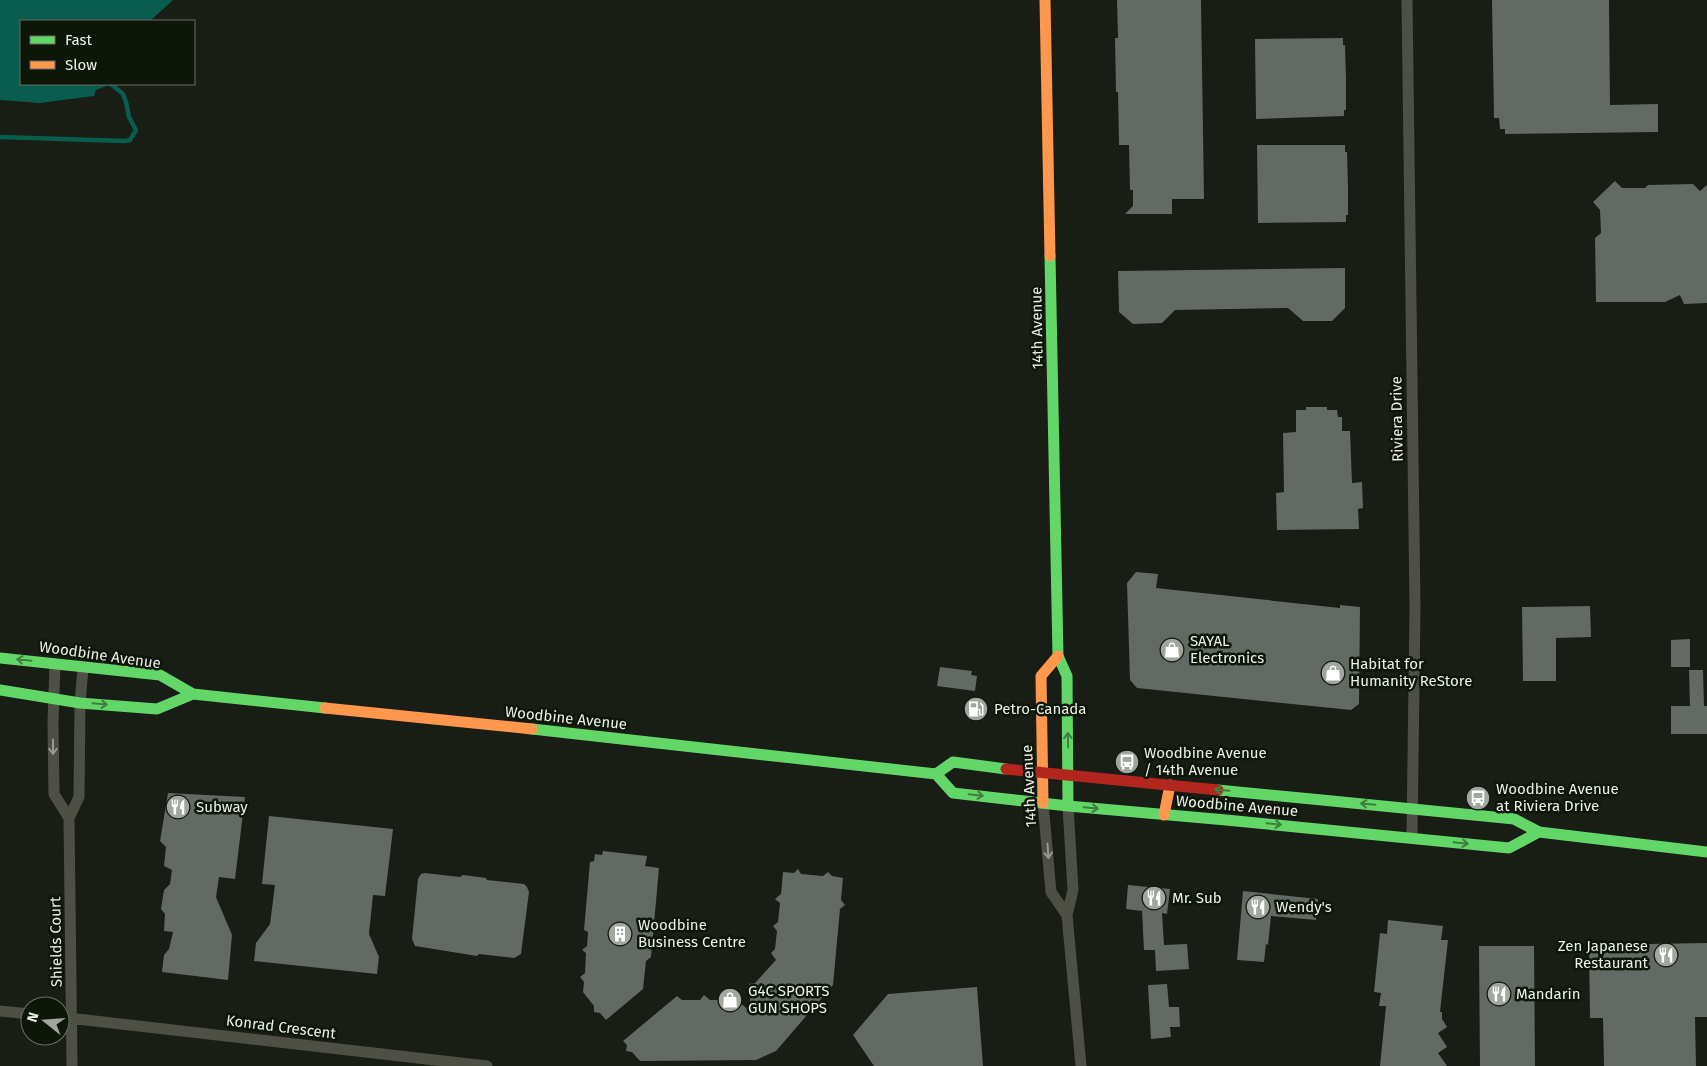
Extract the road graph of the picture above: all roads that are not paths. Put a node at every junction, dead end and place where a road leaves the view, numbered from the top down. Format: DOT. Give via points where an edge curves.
graph roads {
  1 [pos="1045,0"];
  2 [pos="1407,0"];
  3 [pos="1058,656"];
  4 [pos="0,658"];
  5 [pos="55,664"];
  6 [pos="83,668"];
  7 [pos="0,690"];
  8 [pos="192,694"];
  9 [pos="54,698"];
  10 [pos="80,703"];
  11 [pos="1041,773"];
  12 [pos="936,774"];
  13 [pos="1068,775"];
  14 [pos="1170,785"];
  15 [pos="1043,803"];
  16 [pos="1068,806"];
  17 [pos="1414,808"];
  18 [pos="1164,815"];
  19 [pos="69,818"];
  20 [pos="1540,832"];
  21 [pos="1412,838"];
  22 [pos="1707,852"];
  23 [pos="1067,915"];
  24 [pos="66,996"];
  25 [pos="0,1011"];
  26 [pos="20,1013"];
  27 [pos="70,1017"];
  28 [pos="70,1046"];
  29 [pos="72,1066"];
  30 [pos="487,1066"];
  31 [pos="1081,1066"];
  1 -- 3 [label="main road, 14th Avenue"];
  2 -- 17 [label="street, Riviera Drive" via="1415,607"];
  3 -- 11 [label="main road, 14th Avenue" via="1041,676"];
  13 -- 3 [label="main road, 14th Avenue, one-way" via="1067,676"];
  5 -- 4 [label="main road, Woodbine Avenue, one-way"];
  5 -- 6 [label="main road, Woodbine Avenue"];
  5 -- 9 [label="street"];
  6 -- 8 [label="main road, Woodbine Avenue" via="160,675"];
  6 -- 10 [label="street, Shields Court"];
  7 -- 9 [label="main road, Woodbine Avenue"];
  10 -- 8 [label="main road, Woodbine Avenue, one-way" via="157,709"];
  8 -- 12 [label="main road, Woodbine Avenue"];
  9 -- 10 [label="main road, Woodbine Avenue"];
  9 -- 19 [label="street, one-way" via="54,794"];
  10 -- 19 [label="street, Shields Court" via="79,797"];
  11 -- 12 [label="main road, Woodbine Avenue" via="954,762"];
  11 -- 13 [label="main road, Woodbine Avenue"];
  11 -- 15 [label="main road, 14th Avenue"];
  12 -- 15 [label="main road, Woodbine Avenue, one-way" via="953,793"];
  13 -- 14 [label="main road, Woodbine Avenue"];
  13 -- 16 [label="main road, 14th Avenue"];
  17 -- 14 [label="main road, Woodbine Avenue, one-way"];
  14 -- 18 [label="main road"];
  15 -- 16 [label="main road, Woodbine Avenue"];
  15 -- 23 [label="street, 14th Avenue, one-way" via="1051,892"];
  16 -- 18 [label="main road, Woodbine Avenue, one-way"];
  16 -- 23 [label="street, 14th Avenue" via="1073,890"];
  17 -- 20 [label="main road, Woodbine Avenue" via="1514,819"];
  17 -- 21 [label="street, Riviera Drive"];
  18 -- 21 [label="main road, Woodbine Avenue, one-way"];
  19 -- 24 [label="street, Shields Court"];
  21 -- 20 [label="main road, Woodbine Avenue, one-way" via="1509,848"];
  20 -- 22 [label="main road, Woodbine Avenue"];
  23 -- 31 [label="street, 14th Avenue"];
  25 -- 26 [label="street"];
  27 -- 30 [label="street, Konrad Crescent"];
  28 -- 29 [label="street, Shields Court"];
}
